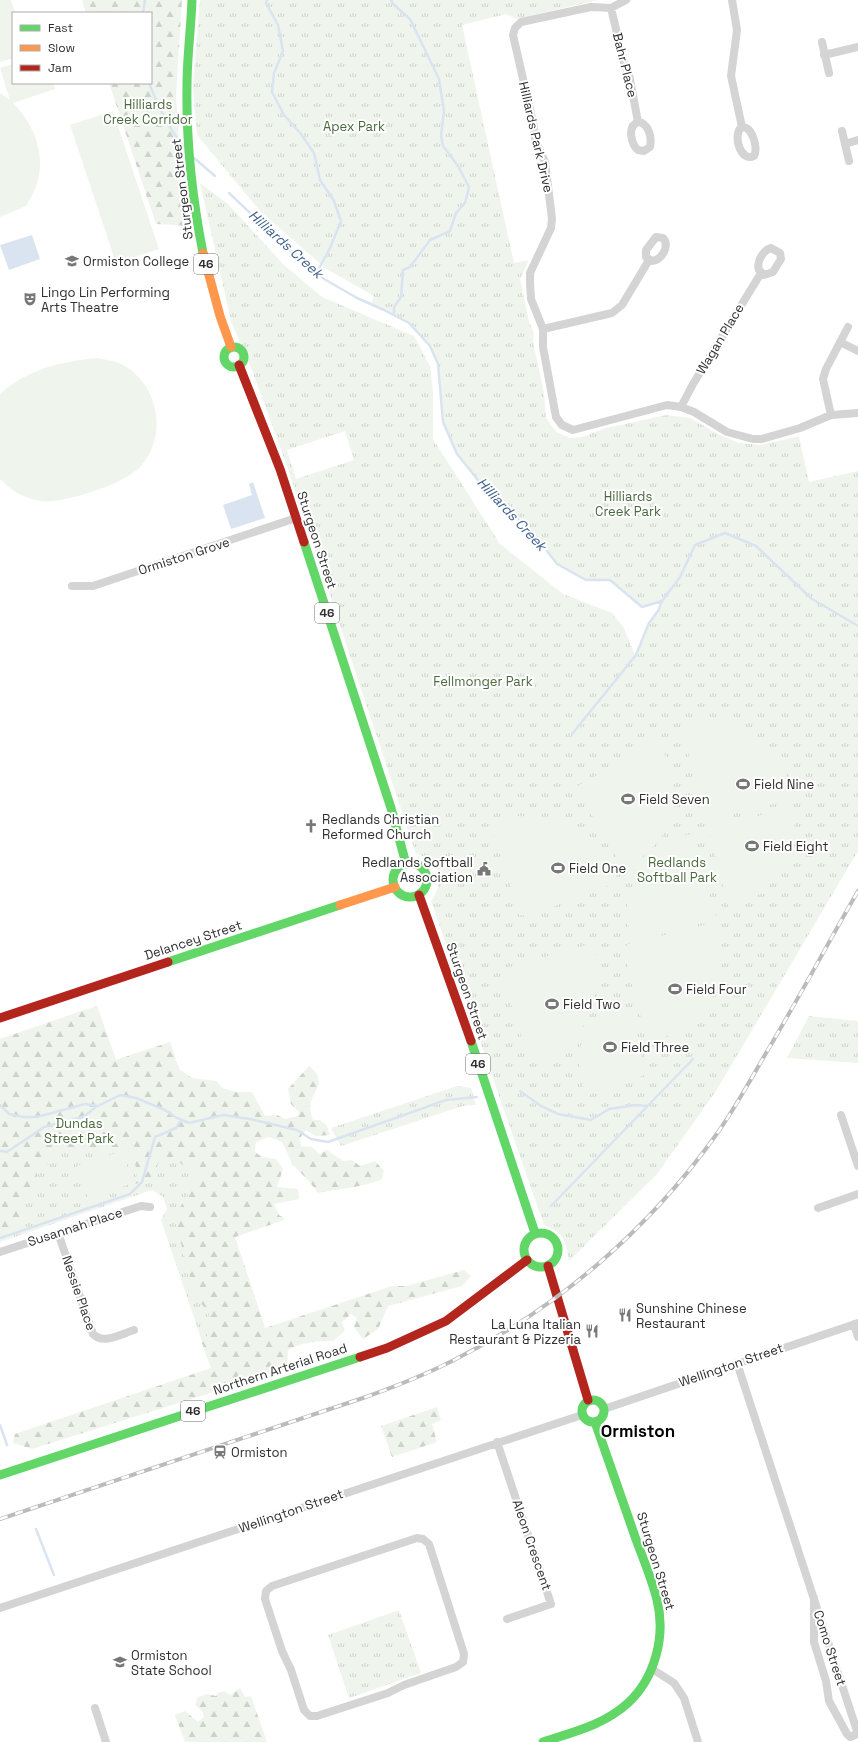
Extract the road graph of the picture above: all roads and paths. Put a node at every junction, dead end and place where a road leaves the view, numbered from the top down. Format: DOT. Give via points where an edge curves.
graph roads {
  1 [pos="192,0"];
  2 [pos="626,0"];
  3 [pos="732,0"];
  4 [pos="611,8"];
  5 [pos="822,42"];
  6 [pos="858,47"];
  7 [pos="824,55"];
  8 [pos="829,72"];
  9 [pos="638,122"];
  10 [pos="742,127"];
  11 [pos="842,131"];
  12 [pos="858,140"];
  13 [pos="845,144"];
  14 [pos="849,161"];
  15 [pos="649,260"];
  16 [pos="761,273"];
  17 [pos="848,327"];
  18 [pos="543,329"];
  19 [pos="840,342"];
  20 [pos="231,347"];
  21 [pos="858,351"];
  22 [pos="239,365"];
  23 [pos="681,406"];
  24 [pos="858,413"];
  25 [pos="831,415"];
  26 [pos="296,518"];
  27 [pos="72,586"];
  28 [pos="406,864"];
  29 [pos="395,887"];
  30 [pos="419,895"];
  31 [pos="0,1018"];
  32 [pos="841,1115"];
  33 [pos="858,1166"];
  34 [pos="858,1194"];
  35 [pos="150,1207"];
  36 [pos="818,1208"];
  37 [pos="58,1233"];
  38 [pos="534,1233"];
  39 [pos="0,1252"];
  40 [pos="527,1260"];
  41 [pos="548,1266"];
  42 [pos="856,1323"];
  43 [pos="134,1330"];
  44 [pos="858,1337"];
  45 [pos="737,1363"];
  46 [pos="588,1400"];
  47 [pos="604,1408"];
  48 [pos="582,1415"];
  49 [pos="595,1422"];
  50 [pos="497,1442"];
  51 [pos="0,1475"];
  52 [pos="423,1539"];
  53 [pos="814,1598"];
  54 [pos="0,1608"];
  55 [pos="507,1619"];
  56 [pos="652,1669"];
  57 [pos="95,1708"];
  58 [pos="556,1740"];
  59 [pos="106,1742"];
  60 [pos="543,1742"];
  61 [pos="698,1742"];
  1 -- 20 [label="main road, Sturgeon Street / 46" via="187,86 191,178 207,270"];
  2 -- 4 [label="street"];
  3 -- 10 [label="street" via="737,30 731,76"];
  4 -- 9 [label="street, Bahr Place" via="629,74"];
  4 -- 18 [label="street, Hilliards Park Drive" via="591,6 521,22 515,28 514,34 535,140 545,162 552,209 551,228 530,273 531,299"];
  5 -- 7 [label="street"];
  6 -- 7 [label="street"];
  7 -- 8 [label="street"];
  11 -- 13 [label="street"];
  12 -- 13 [label="street"];
  13 -- 14 [label="street"];
  15 -- 18 [label="street" via="622,305 612,313"];
  16 -- 23 [label="street, Wagan Place"];
  17 -- 19 [label="street"];
  18 -- 23 [label="street, Hilliards Park Drive" via="543,347 556,417 562,426 573,430 656,407"];
  19 -- 21 [label="street"];
  19 -- 25 [label="street" via="823,379"];
  20 -- 22 [label="main road, 46" via="238,347 243,351 244,358"];
  20 -- 22 [label="main road" via="226,351 225,360 229,365"];
  22 -- 26 [label="main road, Sturgeon Street / 46"];
  23 -- 25 [label="street, Hilliards Park Drive" via="727,432 753,439 762,439 800,428"];
  24 -- 25 [label="street, Hilliards Park Drive"];
  26 -- 27 [label="street, Ormiston Grove" via="93,586"];
  26 -- 28 [label="main road, Sturgeon Street / 46" via="391,808"];
  28 -- 29 [label="main road" via="396,870 393,882"];
  28 -- 30 [label="main road" via="417,864 426,872 427,884"];
  29 -- 30 [label="main road" via="397,892 406,897"];
  29 -- 31 [label="main road, Delancey Street"];
  30 -- 38 [label="main road, Sturgeon Street / 46" via="451,980"];
  32 -- 33 [label="street"];
  34 -- 36 [label="street"];
  35 -- 37 [label="street, Susannah Place" via="141,1206"];
  37 -- 39 [label="street, Susannah Place"];
  37 -- 43 [label="street, Nessie Place" via="92,1334 103,1340"];
  38 -- 40 [label="main road" via="524,1245"];
  38 -- 41 [label="main road" via="548,1233 557,1242 558,1256"];
  40 -- 41 [label="main road" via="537,1266"];
  40 -- 51 [label="main road, Northern Arterial Road / 46" via="446,1321 387,1348"];
  41 -- 46 [label="main road"];
  42 -- 44 [label="street"];
  42 -- 45 [label="street, Wellington Street"];
  45 -- 47 [label="street, Wellington Street"];
  45 -- 53 [label="street, Como Street"];
  46 -- 47 [label="main road" via="598,1401"];
  46 -- 48 [label="main road" via="582,1406"];
  47 -- 49 [label="main road" via="602,1417"];
  48 -- 49 [label="main road" via="587,1421"];
  48 -- 50 [label="street, Wellington Street"];
  49 -- 56 [label="main road, Sturgeon Street" via="657,1600 659,1647"];
  50 -- 54 [label="street, Wellington Street"];
  50 -- 55 [label="street, Aleon Crescent" via="551,1604"];
  52 -- 52 [label="street" via="429,1544 448,1599 464,1654 463,1662 456,1667 394,1690 317,1716 310,1716 304,1710 282,1651 265,1599 266,1591 272,1586 343,1562 416,1538"];
  53 -- 53 [label="street, Como Street" via="857,1731 850,1737 829,1701 826,1681 814,1642"];
  56 -- 58 [label="main road, Sturgeon Street" via="640,1689 614,1714"];
  56 -- 61 [label="street" via="674,1683 684,1698"];
  57 -- 59 [label="street"];
  58 -- 60 [label="main road, Sturgeon Street"];
}
